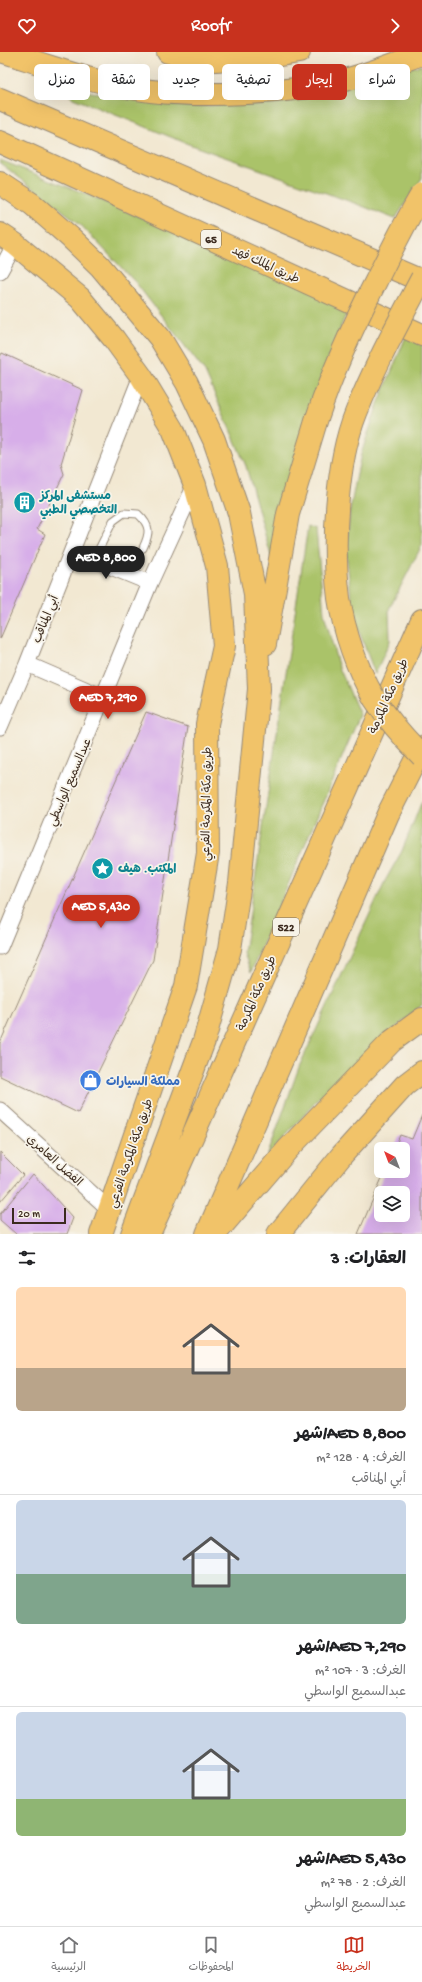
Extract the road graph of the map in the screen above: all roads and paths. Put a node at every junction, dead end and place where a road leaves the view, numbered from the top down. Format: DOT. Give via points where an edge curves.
graph roads {
  1 [pos="4,52"];
  2 [pos="168,52"];
  3 [pos="299,52"];
  4 [pos="422,54"];
  5 [pos="0,99"];
  6 [pos="0,142"];
  7 [pos="0,183"];
  8 [pos="422,194"];
  9 [pos="7,239"];
  10 [pos="0,270"];
  11 [pos="422,278"];
  12 [pos="422,281"];
  13 [pos="422,335"];
  14 [pos="141,376"];
  15 [pos="195,485"];
  16 [pos="143,548"];
  17 [pos="72,551"];
  18 [pos="93,561"];
  19 [pos="150,584"];
  20 [pos="422,620"];
  21 [pos="27,664"];
  22 [pos="259,688"];
  23 [pos="103,697"];
  24 [pos="0,727"];
  25 [pos="422,747"];
  26 [pos="422,756"];
  27 [pos="0,947"];
  28 [pos="422,1019"];
  29 [pos="422,1072"];
  30 [pos="0,1110"];
  31 [pos="110,1210"];
  32 [pos="102,1234"];
  33 [pos="132,1234"];
  34 [pos="149,1234"];
  35 [pos="207,1234"];
  36 [pos="215,1234"];
  37 [pos="278,1234"];
  1 -- 4 [label="main road" via="83,77 150,90 194,92 262,92 332,83"];
  2 -- 3 [label="main road" via="215,60 268,57"];
  5 -- 12 [label="main road"];
  6 -- 13 [label="main road, طريق الملك فهد / 65"];
  7 -- 22 [label="main road" via="32,204 100,266 160,338 187,383 214,440 239,512 255,594"];
  8 -- 22 [label="main road, bridge" via="348,336 330,378 288,514"];
  9 -- 10 [label="street"];
  9 -- 14 [label="main road, طريق مكة المكرمة الفرعي" via="80,298"];
  11 -- 26 [label="main road, bridge" via="390,338 355,414 345,454 336,530 339,598 357,662 374,697 395,728"];
  14 -- 15 [label="main road, طريق مكة المكرمة الفرعي" via="173,429"];
  14 -- 17 [label="street, أبي المناقب"];
  15 -- 19 [label="street, عبدالسميع الواسطي"];
  15 -- 31 [label="main road, طريق مكة المكرمة الفرعي" via="217,566 224,646 207,724 208,853 186,986"];
  16 -- 18 [label="lane" via="149,534 145,521 138,514 124,513 113,521"];
  17 -- 18 [label="street"];
  17 -- 21 [label="street, أبي المناقب"];
  18 -- 19 [label="street"];
  19 -- 23 [label="street, عبدالسميع الواسطي"];
  20 -- 34 [label="main road, طريق مكة المكرمة / 522"];
  21 -- 23 [label="street"];
  21 -- 24 [label="street, أبي المناقب"];
  22 -- 33 [label="main road" via="240,883 230,949 204,1041"];
  23 -- 27 [label="street, عبدالسميع الواسطي"];
  25 -- 35 [label="main road" via="388,814"];
  28 -- 36 [label="main road" via="392,1041 288,1149"];
  29 -- 37 [label="main road" via="405,1085 342,1155"];
  30 -- 31 [label="street, الفضل العامري"];
  31 -- 32 [label="main road, طريق مكة المكرمة الفرعي"];
}
